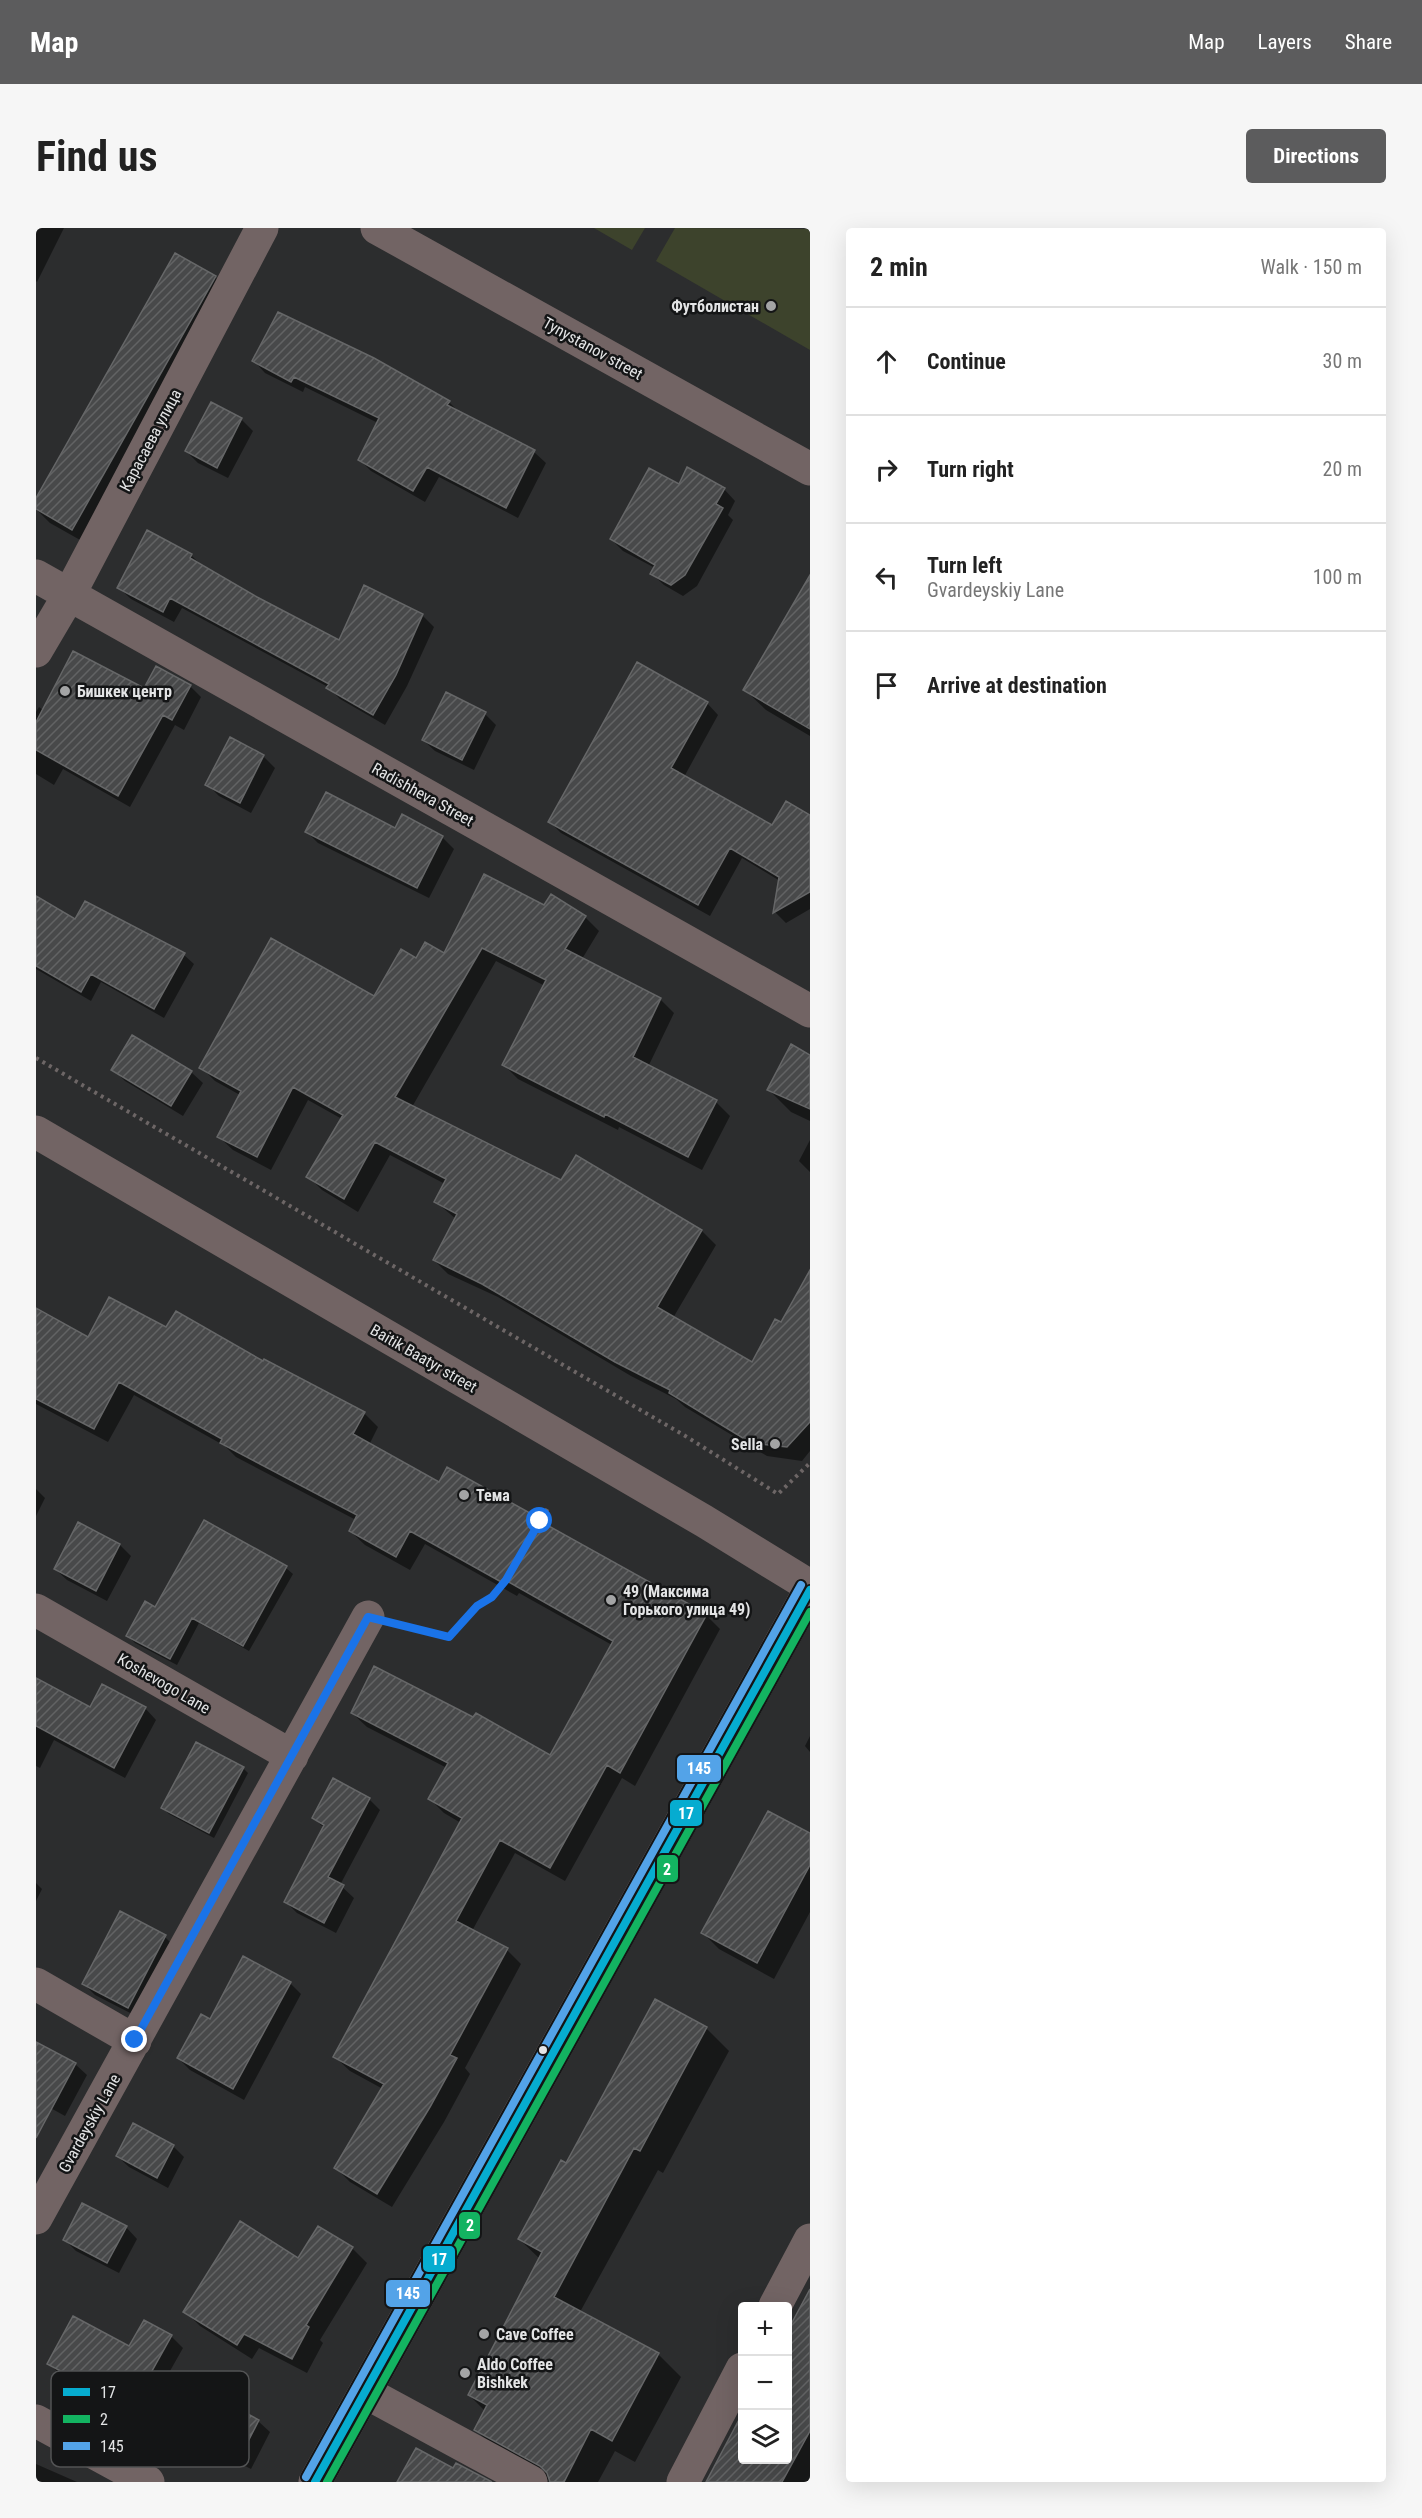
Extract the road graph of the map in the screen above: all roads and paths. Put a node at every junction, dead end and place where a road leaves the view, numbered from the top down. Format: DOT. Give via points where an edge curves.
graph roads {
  1 [pos="262,228"];
  2 [pos="377,228"];
  3 [pos="810,469"];
  4 [pos="36,576"];
  5 [pos="69,595"];
  6 [pos="36,651"];
  7 [pos="810,1011"];
  8 [pos="36,1058"];
  9 [pos="36,1132"];
  10 [pos="810,1463"];
  11 [pos="549,1506"];
  12 [pos="810,1588"];
  13 [pos="36,1610"];
  14 [pos="368,1617"];
  15 [pos="292,1756"];
  16 [pos="36,1984"];
  17 [pos="135,2040"];
  18 [pos="36,2218"];
  19 [pos="810,2240"];
  20 [pos="778,2302"];
  21 [pos="738,2377"];
  22 [pos="365,2392"];
  23 [pos="36,2421"];
  24 [pos="51,2429"];
  25 [pos="120,2467"];
  26 [pos="148,2482"];
  27 [pos="315,2482"];
  28 [pos="531,2482"];
  29 [pos="683,2482"];
  1 -- 5 [label="street, Карасаева улица"];
  2 -- 3 [label="street, Tynystanov street"];
  4 -- 5 [label="street, Radishheva Street"];
  5 -- 6 [label="street, Карасаева улица"];
  5 -- 7 [label="street, Radishheva Street"];
  8 -- 10 [label="path" via="778,1494"];
  9 -- 12 [label="street, Baitik Baatyr street" via="704,1521"];
  11 -- 14 [label="path" via="506,1580 449,1637"];
  12 -- 22 [label="street"];
  13 -- 15 [label="street, Koshevogo Lane"];
  14 -- 15 [label="street, Gvardeyskiy Lane"];
  15 -- 17 [label="street, Gvardeyskiy Lane"];
  16 -- 17 [label="street"];
  17 -- 18 [label="street, Gvardeyskiy Lane"];
  19 -- 20 [label="street"];
  21 -- 29 [label="street"];
  22 -- 27 [label="street"];
  22 -- 28 [label="street"];
  23 -- 24 [label="street"];
  25 -- 26 [label="street"];
}
